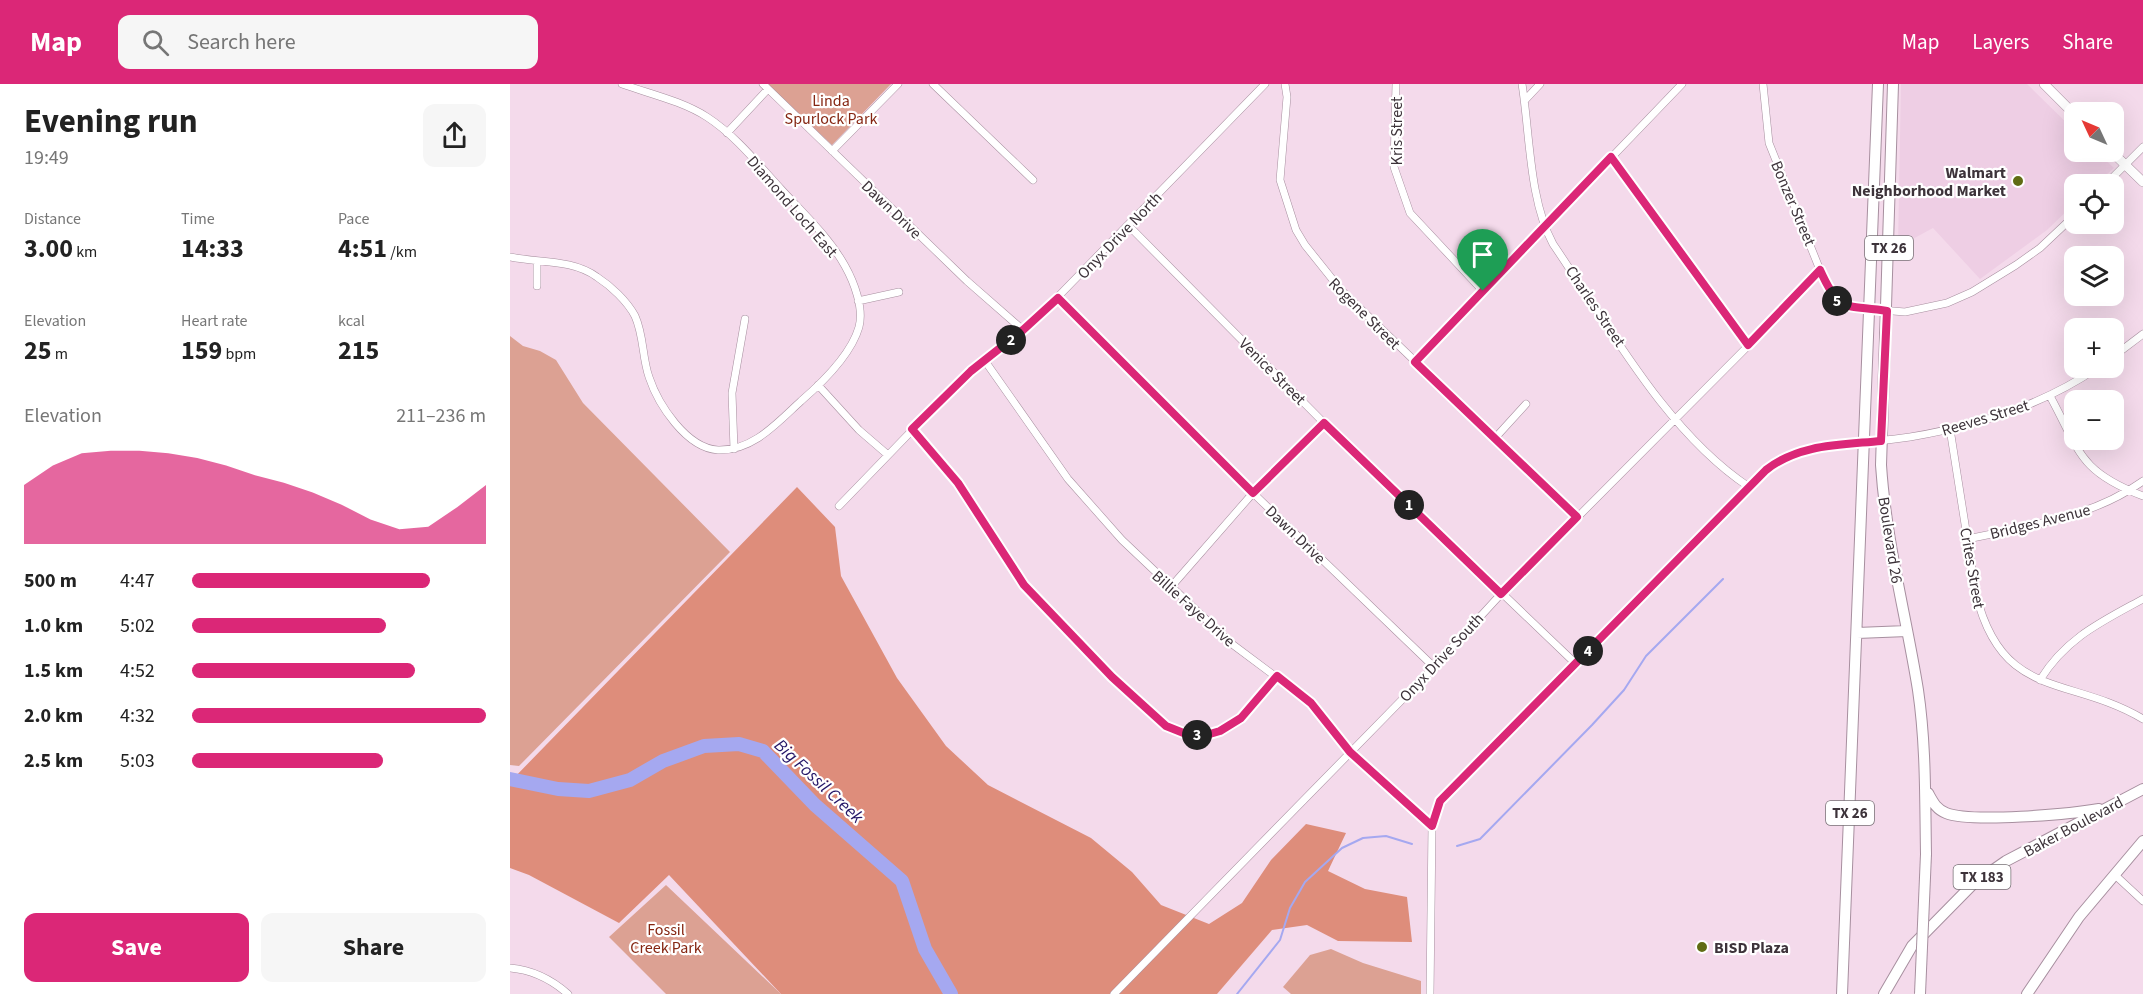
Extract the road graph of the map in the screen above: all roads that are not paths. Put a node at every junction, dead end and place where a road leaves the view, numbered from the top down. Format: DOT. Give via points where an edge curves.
graph roads {
  1 [pos="622,84"];
  2 [pos="898,84"];
  3 [pos="933,84"];
  4 [pos="1265,84"];
  5 [pos="1285,84"];
  6 [pos="1396,84"];
  7 [pos="1522,84"];
  8 [pos="1540,84"];
  9 [pos="1682,84"];
  10 [pos="1763,84"];
  11 [pos="1878,84"];
  12 [pos="1893,84"];
  13 [pos="2044,84"];
  14 [pos="766,86"];
  15 [pos="1525,100"];
  16 [pos="2064,104"];
  17 [pos="1877,127"];
  18 [pos="1892,127"];
  19 [pos="727,133"];
  20 [pos="2143,147"];
  21 [pos="832,151"];
  22 [pos="1611,157"];
  23 [pos="2123,162"];
  24 [pos="2126,165"];
  25 [pos="2117,174"];
  26 [pos="1033,180"];
  27 [pos="2143,182"];
  28 [pos="1128,225"];
  29 [pos="2064,225"];
  30 [pos="1544,228"];
  31 [pos="510,257"];
  32 [pos="537,261"];
  33 [pos="1820,270"];
  34 [pos="537,286"];
  35 [pos="1483,291"];
  36 [pos="899,292"];
  37 [pos="1058,298"];
  38 [pos="858,301"];
  39 [pos="1871,309"];
  40 [pos="1887,311"];
  41 [pos="745,319"];
  42 [pos="1023,330"];
  43 [pos="2143,334"];
  44 [pos="1748,345"];
  45 [pos="2124,348"];
  46 [pos="985,361"];
  47 [pos="1415,362"];
  48 [pos="2080,378"];
  49 [pos="818,385"];
  50 [pos="2050,396"];
  51 [pos="1526,404"];
  52 [pos="1673,419"];
  53 [pos="1324,423"];
  54 [pos="912,429"];
  55 [pos="1950,429"];
  56 [pos="1496,437"];
  57 [pos="1881,441"];
  58 [pos="1865,442"];
  59 [pos="734,449"];
  60 [pos="888,455"];
  61 [pos="2143,481"];
  62 [pos="1749,487"];
  63 [pos="2129,491"];
  64 [pos="1253,493"];
  65 [pos="2143,496"];
  66 [pos="839,506"];
  67 [pos="1577,517"];
  68 [pos="1966,539"];
  69 [pos="1170,588"];
  70 [pos="1501,594"];
  71 [pos="2143,599"];
  72 [pos="1907,631"];
  73 [pos="1857,633"];
  74 [pos="1575,663"];
  75 [pos="1434,667"];
  76 [pos="1277,676"];
  77 [pos="2040,680"];
  78 [pos="2143,719"];
  79 [pos="1350,752"];
  80 [pos="1926,789"];
  81 [pos="2143,789"];
  82 [pos="2111,807"];
  83 [pos="1432,826"];
  84 [pos="2143,841"];
  85 [pos="2115,875"];
  86 [pos="2143,901"];
  87 [pos="510,969"];
  88 [pos="568,994"];
  89 [pos="1114,994"];
  90 [pos="1430,994"];
  91 [pos="1842,994"];
  92 [pos="1884,994"];
  93 [pos="1920,994"];
  94 [pos="2027,994"];
  1 -- 19 [label="street, Diamond Loch East" via="689,107"];
  2 -- 21 [label="street"];
  3 -- 26 [label="street"];
  4 -- 28 [label="street, Onyx Drive North"];
  5 -- 47 [label="street, Rogene Street" via="1280,180 1296,230 1324,272"];
  6 -- 35 [label="street, Kris Street" via="1394,167 1410,213"];
  7 -- 15 [label="street, Charles Street"];
  8 -- 15 [label="street"];
  9 -- 22 [label="street"];
  10 -- 33 [label="street, Bonzer Street" via="1769,143"];
  11 -- 17 [label="main road, Boulevard 26 / TX 26"];
  12 -- 18 [label="main road, Boulevard 26 / TX 26"];
  13 -- 16 [label="main road"];
  14 -- 19 [label="street"];
  14 -- 21 [label="street, Dawn Drive"];
  15 -- 30 [label="street, Charles Street"];
  17 -- 18 [label="main road"];
  17 -- 39 [label="main road, Boulevard 26 / TX 26"];
  18 -- 40 [label="main road, Boulevard 26 / TX 26"];
  19 -- 38 [label="street, Diamond Loch East" via="825,238 845,265"];
  20 -- 24 [label="street"];
  21 -- 42 [label="street, Dawn Drive"];
  22 -- 30 [label="street"];
  22 -- 44 [label="street"];
  23 -- 24 [label="main road"];
  24 -- 25 [label="street"];
  24 -- 27 [label="main road"];
  28 -- 37 [label="street, Onyx Drive North"];
  28 -- 53 [label="street, Venice Street"];
  29 -- 40 [label="street, Bonzer Street" via="2040,248 1972,292 1925,308"];
  30 -- 35 [label="street"];
  30 -- 52 [label="street, Charles Street"];
  31 -- 32 [label="street"];
  32 -- 34 [label="street"];
  32 -- 59 [label="street" via="579,267 611,288 635,317 649,377 669,415 688,435 709,448"];
  33 -- 39 [label="street, Bonzer Street" via="1834,299 1845,307"];
  33 -- 44 [label="street, Onyx Drive South"];
  35 -- 47 [label="street"];
  36 -- 38 [label="street"];
  37 -- 42 [label="street, Onyx Drive North"];
  37 -- 64 [label="street, Dawn Drive"];
  38 -- 49 [label="street, Diamond Loch East" via="860,326"];
  39 -- 40 [label="street, Bonzer Street"];
  39 -- 58 [label="main road, Boulevard 26 / TX 26"];
  40 -- 57 [label="main road, Boulevard 26 / TX 26"];
  41 -- 59 [label="street" via="732,393"];
  42 -- 46 [label="street, Onyx Drive North"];
  43 -- 45 [label="street"];
  44 -- 52 [label="street, Onyx Drive South"];
  46 -- 54 [label="street, Onyx Drive North"];
  46 -- 69 [label="street, Billie Faye Drive" via="1068,479"];
  47 -- 56 [label="street, Rogene Street"];
  48 -- 50 [label="street, Reeves Street"];
  49 -- 59 [label="street, Diamond Loch East" via="759,438"];
  49 -- 60 [label="street"];
  50 -- 55 [label="street, Reeves Street"];
  50 -- 63 [label="street" via="2073,445 2088,464 2106,480"];
  51 -- 56 [label="street"];
  52 -- 62 [label="street, Charles Street" via="1726,472"];
  52 -- 67 [label="street, Onyx Drive South"];
  53 -- 64 [label="street"];
  53 -- 70 [label="street, Venice Street"];
  54 -- 60 [label="street, Onyx Drive North"];
  54 -- 76 [label="street" via="958,483 1024,585 1112,677 1166,726 1203,736 1220,731 1241,718"];
  55 -- 57 [label="street, Reeves Street"];
  55 -- 68 [label="street, Crites Street"];
  56 -- 67 [label="street, Rogene Street"];
  57 -- 58 [label="street, Reeves Street"];
  57 -- 72 [label="main road, Boulevard 26 / TX 26" via="1885,519"];
  58 -- 62 [label="street, Reeves Street" via="1791,454 1773,464"];
  58 -- 73 [label="main road, Boulevard 26 / TX 26"];
  60 -- 66 [label="street, Onyx Drive North"];
  61 -- 63 [label="street, Bridges Avenue"];
  62 -- 74 [label="street, Reeves Street"];
  63 -- 65 [label="street"];
  63 -- 68 [label="street, Bridges Avenue" via="2106,504 2064,518"];
  64 -- 69 [label="street"];
  64 -- 75 [label="street, Dawn Drive"];
  67 -- 70 [label="street, Onyx Drive South"];
  68 -- 77 [label="street, Crites Street" via="1987,629 2013,664"];
  69 -- 76 [label="street, Billie Faye Drive" via="1238,649"];
  70 -- 74 [label="street, Venice Street"];
  70 -- 75 [label="street, Onyx Drive South"];
  71 -- 77 [label="street" via="2073,640 2058,653"];
  72 -- 73 [label="main road"];
  72 -- 80 [label="main road, Boulevard 26 / TX 26" via="1918,691"];
  73 -- 91 [label="main road, Boulevard 26 / TX 26"];
  74 -- 83 [label="street, Reeves Street" via="1440,801"];
  75 -- 79 [label="street, Onyx Drive South"];
  76 -- 79 [label="street, Billie Faye Drive" via="1311,703"];
  77 -- 78 [label="street, Crites Street"];
  79 -- 83 [label="street, Billie Faye Drive"];
  79 -- 89 [label="street, Onyx Drive South"];
  80 -- 82 [label="main road" via="1935,807 1952,815 2077,813"];
  80 -- 93 [label="main road, Boulevard 26 / TX 26, bridge"];
  81 -- 82 [label="main road, Baker Boulevard / TX 183"];
  82 -- 92 [label="main road, Baker Boulevard / TX 183" via="2006,861 1973,884 1912,946"];
  83 -- 90 [label="street"];
  84 -- 85 [label="main road"];
  85 -- 86 [label="street"];
  85 -- 94 [label="main road" via="2079,917"];
  87 -- 88 [label="street" via="546,978"];
}
